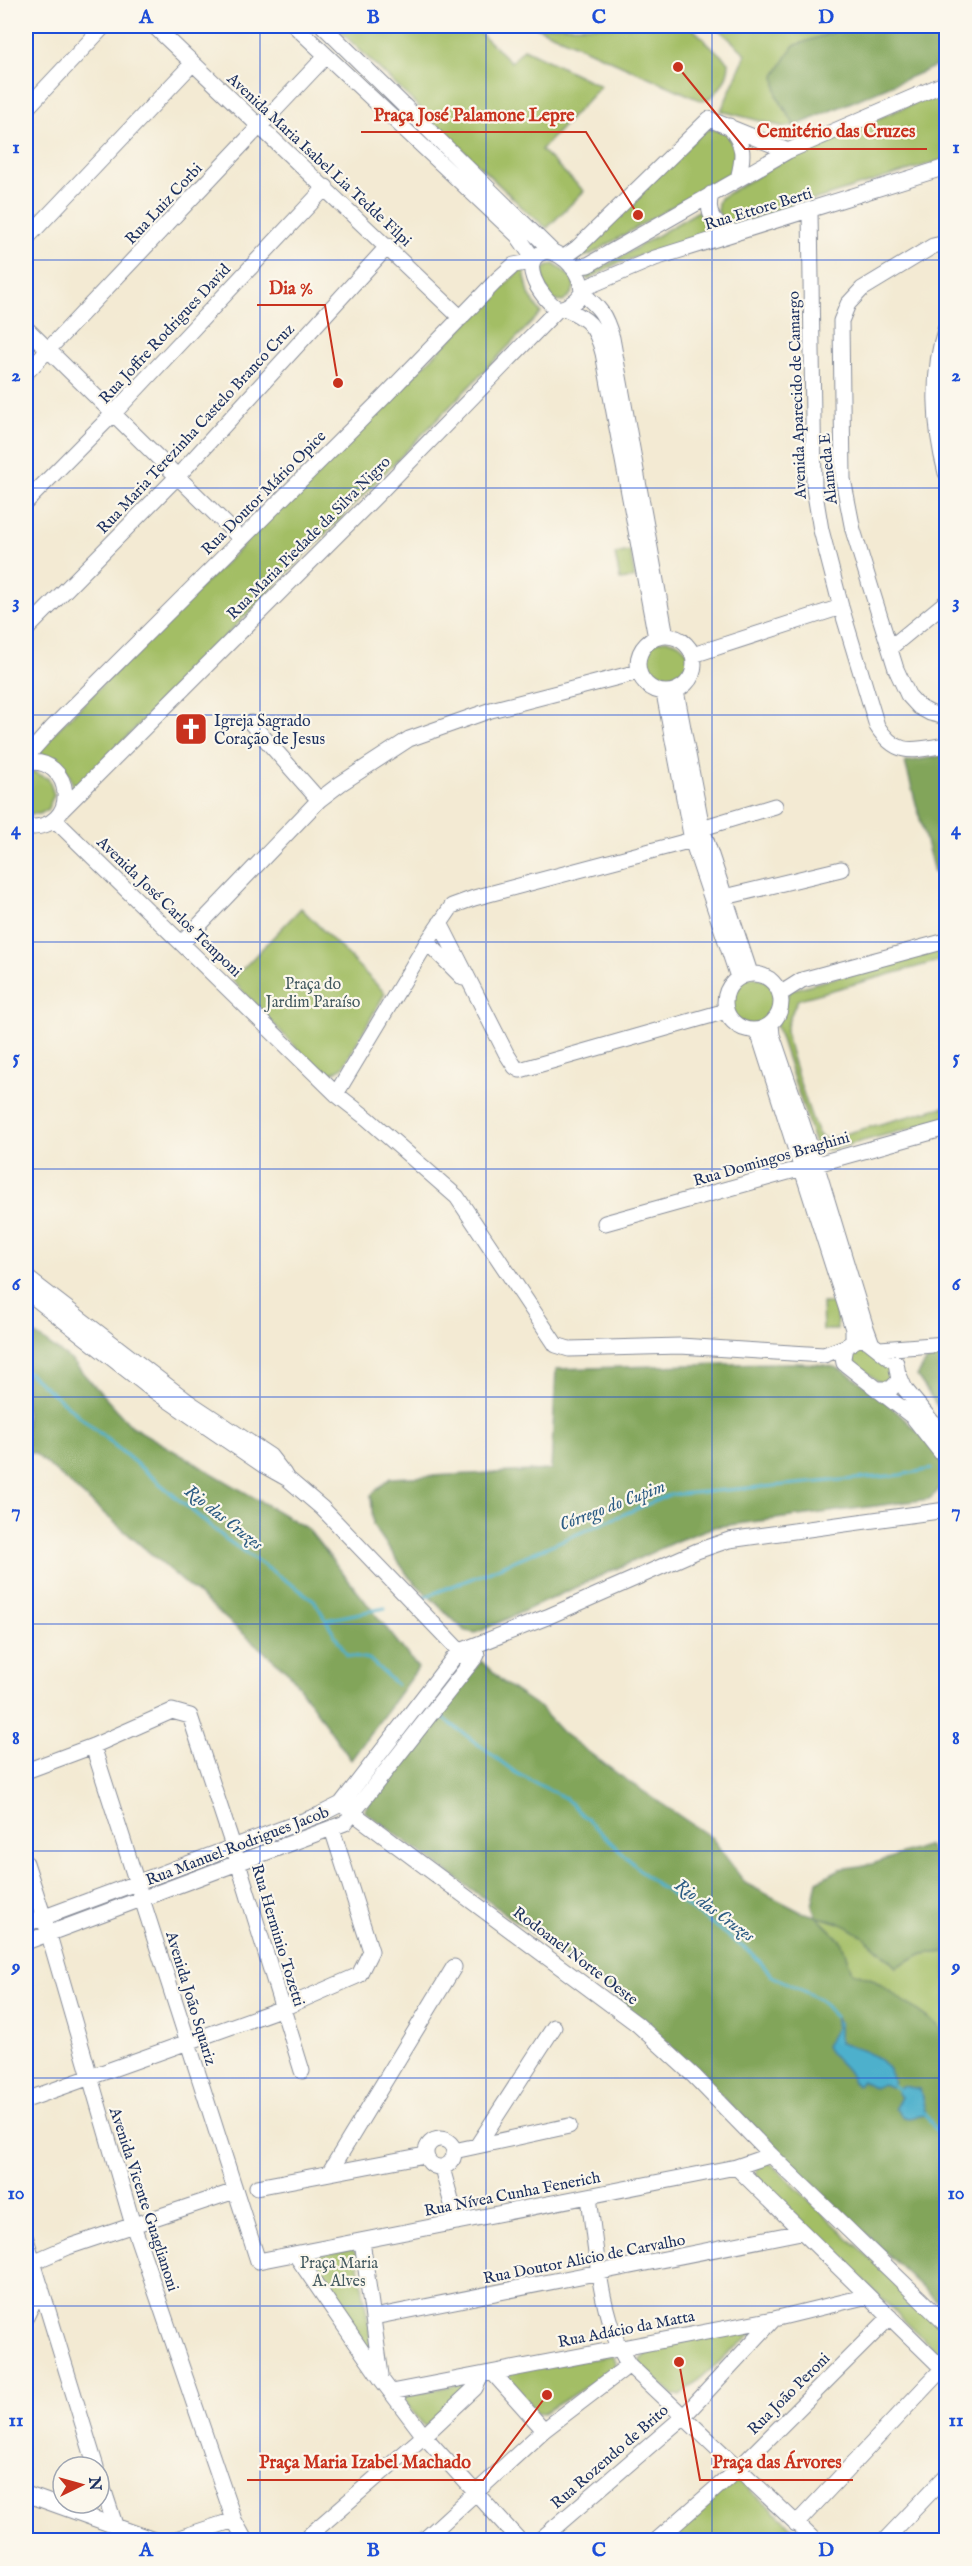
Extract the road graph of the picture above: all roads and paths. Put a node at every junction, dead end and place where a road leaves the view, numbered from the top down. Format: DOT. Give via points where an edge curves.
graph roads {
  1 [pos="104,26"];
  2 [pos="154,26"];
  3 [pos="295,26"];
  4 [pos="323,26"];
  5 [pos="326,57"];
  6 [pos="192,64"];
  7 [pos="946,83"];
  8 [pos="26,109"];
  9 [pos="259,126"];
  10 [pos="729,126"];
  11 [pos="788,150"];
  12 [pos="946,167"];
  13 [pos="738,179"];
  14 [pos="326,188"];
  15 [pos="711,194"];
  16 [pos="810,210"];
  17 [pos="736,233"];
  18 [pos="26,239"];
  19 [pos="946,243"];
  20 [pos="388,246"];
  21 [pos="562,259"];
  22 [pos="532,260"];
  23 [pos="582,291"];
  24 [pos="561,309"];
  25 [pos="461,318"];
  26 [pos="946,327"];
  27 [pos="26,328"];
  28 [pos="49,350"];
  29 [pos="26,374"];
  30 [pos="114,413"];
  31 [pos="946,473"];
  32 [pos="177,477"];
  33 [pos="26,502"];
  34 [pos="242,539"];
  35 [pos="946,602"];
  36 [pos="841,608"];
  37 [pos="26,630"];
  38 [pos="661,637"];
  39 [pos="890,648"];
  40 [pos="693,656"];
  41 [pos="638,672"];
  42 [pos="670,692"];
  43 [pos="946,717"];
  44 [pos="251,723"];
  45 [pos="946,745"];
  46 [pos="26,758"];
  47 [pos="26,763"];
  48 [pos="319,800"];
  49 [pos="776,806"];
  50 [pos="59,815"];
  51 [pos="29,832"];
  52 [pos="697,834"];
  53 [pos="841,869"];
  54 [pos="725,897"];
  55 [pos="440,923"];
  56 [pos="946,941"];
  57 [pos="183,942"];
  58 [pos="427,942"];
  59 [pos="744,975"];
  60 [pos="475,992"];
  61 [pos="780,994"];
  62 [pos="726,1011"];
  63 [pos="771,1024"];
  64 [pos="750,1030"];
  65 [pos="336,1094"];
  66 [pos="946,1128"];
  67 [pos="809,1166"];
  68 [pos="605,1223"];
  69 [pos="26,1277"];
  70 [pos="26,1291"];
  71 [pos="849,1344"];
  72 [pos="946,1344"];
  73 [pos="929,1346"];
  74 [pos="876,1347"];
  75 [pos="824,1355"];
  76 [pos="848,1368"];
  77 [pos="899,1372"];
  78 [pos="877,1389"];
  79 [pos="946,1439"];
  80 [pos="946,1459"];
  81 [pos="288,1479"];
  82 [pos="944,1507"];
  83 [pos="488,1641"];
  84 [pos="458,1652"];
  85 [pos="471,1663"];
  86 [pos="93,1746"];
  87 [pos="26,1771"];
  88 [pos="341,1804"];
  89 [pos="353,1814"];
  90 [pos="332,1829"];
  91 [pos="233,1846"];
  92 [pos="26,1863"];
  93 [pos="238,1864"];
  94 [pos="138,1883"];
  95 [pos="144,1899"];
  96 [pos="44,1918"];
  97 [pos="26,1924"];
  98 [pos="49,1934"];
  99 [pos="26,1942"];
  100 [pos="454,1967"];
  101 [pos="283,2008"];
  102 [pos="554,2027"];
  103 [pos="186,2041"];
  104 [pos="302,2071"];
  105 [pos="88,2076"];
  106 [pos="26,2100"];
  107 [pos="569,2126"];
  108 [pos="477,2146"];
  109 [pos="454,2151"];
  110 [pos="425,2155"];
  111 [pos="771,2155"];
  112 [pos="736,2167"];
  113 [pos="442,2168"];
  114 [pos="329,2173"];
  115 [pos="256,2187"];
  116 [pos="235,2191"];
  117 [pos="589,2197"];
  118 [pos="457,2222"];
  119 [pos="132,2225"];
  120 [pos="801,2232"];
  121 [pos="26,2239"];
  122 [pos="362,2241"];
  123 [pos="295,2254"];
  124 [pos="258,2261"];
  125 [pos="29,2263"];
  126 [pos="599,2274"];
  127 [pos="41,2286"];
  128 [pos="868,2296"];
  129 [pos="26,2317"];
  130 [pos="374,2317"];
  131 [pos="890,2317"];
  132 [pos="774,2319"];
  133 [pos="946,2324"];
  134 [pos="618,2348"];
  135 [pos="629,2365"];
  136 [pos="945,2370"];
  137 [pos="487,2374"];
  138 [pos="381,2379"];
  139 [pos="390,2392"];
  140 [pos="683,2417"];
  141 [pos="544,2430"];
  142 [pos="424,2436"];
  143 [pos="92,2455"];
  144 [pos="739,2468"];
  145 [pos="946,2476"];
  146 [pos="477,2492"];
  147 [pos="26,2494"];
  148 [pos="111,2515"];
  149 [pos="234,2520"];
  150 [pos="796,2524"];
  151 [pos="114,2525"];
  152 [pos="120,2541"];
  153 [pos="154,2541"];
  154 [pos="173,2541"];
  155 [pos="245,2541"];
  156 [pos="304,2541"];
  157 [pos="423,2541"];
  158 [pos="519,2541"];
  159 [pos="540,2541"];
  160 [pos="657,2541"];
  161 [pos="814,2541"];
  162 [pos="885,2541"];
  1 -- 8 [label="street"];
  2 -- 6 [label="street, Avenida Maria Isabel Lia Tedde Filpi"];
  3 -- 5 [label="street"];
  4 -- 21 [label="street"];
  5 -- 9 [label="street, Rua Luiz Corbi"];
  5 -- 22 [label="street" via="517,235"];
  6 -- 9 [label="street, Avenida Maria Isabel Lia Tedde Filpi"];
  6 -- 18 [label="street"];
  7 -- 11 [label="street, Rua Ettore Berti"];
  9 -- 14 [label="street, Avenida Maria Isabel Lia Tedde Filpi"];
  9 -- 28 [label="street, Rua Luiz Corbi"];
  10 -- 11 [label="street"];
  10 -- 13 [label="street" via="743,149"];
  10 -- 21 [label="street" via="709,119"];
  11 -- 13 [label="street, Rua Ettore Berti"];
  12 -- 16 [label="street, Rua Ettore Berti"];
  13 -- 15 [label="street, Rua Ettore Berti"];
  14 -- 20 [label="street, Avenida Maria Isabel Lia Tedde Filpi"];
  14 -- 30 [label="street, Rua Joffre Rodrigues David"];
  15 -- 17 [label="street" via="711,216 721,227"];
  15 -- 21 [label="street, Rua Ettore Berti" via="588,265"];
  16 -- 17 [label="street, Rua Ettore Berti"];
  16 -- 36 [label="street, Avenida Aparecido de Camargo" via="814,488"];
  17 -- 23 [label="street, Rua Ettore Berti" via="630,267"];
  19 -- 39 [label="street, Alameda E" via="933,246 862,289 848,304 841,321 843,479 853,530"];
  20 -- 25 [label="street, Avenida Maria Isabel Lia Tedde Filpi"];
  20 -- 32 [label="street, Rua Maria Terezinha Castelo Branco Cruz"];
  21 -- 22 [label="street" via="541,252"];
  21 -- 23 [label="street" via="580,280"];
  22 -- 24 [label="street" via="531,270 539,290"];
  22 -- 25 [label="street, Rua Doutor Mário Opice" via="514,265"];
  23 -- 24 [label="street" via="573,304"];
  23 -- 38 [label="street" via="601,309 612,338"];
  24 -- 38 [label="street" via="584,317 598,334"];
  24 -- 50 [label="street, Rua Maria Piedade da Silva Nigro"];
  25 -- 34 [label="street, Rua Doutor Mário Opice"];
  26 -- 31 [label="street" via="937,387"];
  27 -- 28 [label="street"];
  28 -- 29 [label="street, Rua Luiz Corbi"];
  28 -- 30 [label="street"];
  30 -- 32 [label="street"];
  30 -- 33 [label="street, Rua Joffre Rodrigues David"];
  32 -- 34 [label="street"];
  32 -- 37 [label="street, Rua Maria Terezinha Castelo Branco Cruz"];
  34 -- 46 [label="street, Rua Doutor Mário Opice"];
  35 -- 39 [label="street"];
  36 -- 40 [label="street"];
  36 -- 45 [label="street, Avenida Aparecido de Camargo" via="877,726 892,746 910,751"];
  38 -- 40 [label="street" via="678,638"];
  38 -- 41 [label="street" via="646,643 640,652"];
  39 -- 43 [label="street, Alameda E" via="908,695 919,707"];
  40 -- 42 [label="street" via="691,677 685,686"];
  41 -- 42 [label="street" via="653,690"];
  41 -- 48 [label="street" via="491,710 409,739"];
  42 -- 52 [label="street"];
  44 -- 48 [label="street"];
  47 -- 50 [label="street" via="45,764 63,782 66,795"];
  48 -- 57 [label="street"];
  49 -- 52 [label="street"];
  50 -- 51 [label="street, Rua Maria Piedade da Silva Nigro"];
  50 -- 57 [label="street, Avenida José Carlos Temponi"];
  52 -- 54 [label="street"];
  52 -- 55 [label="street" via="474,898 452,906"];
  52 -- 59 [label="street"];
  53 -- 54 [label="street"];
  54 -- 59 [label="street"];
  55 -- 58 [label="street"];
  55 -- 60 [label="street"];
  56 -- 61 [label="street" via="802,981"];
  57 -- 65 [label="street, Avenida José Carlos Temponi"];
  58 -- 60 [label="street"];
  58 -- 65 [label="street"];
  59 -- 61 [label="street" via="769,978"];
  59 -- 62 [label="street" via="727,991"];
  60 -- 62 [label="street" via="506,1053 520,1070"];
  61 -- 63 [label="street" via="778,1015"];
  62 -- 64 [label="street" via="730,1020"];
  63 -- 64 [label="street"];
  63 -- 67 [label="street"];
  64 -- 67 [label="street" via="760,1038"];
  65 -- 75 [label="street, Avenida José Carlos Temponi" via="457,1197 556,1345 569,1349 680,1346"];
  66 -- 67 [label="street, Rua Domingos Braghini"];
  67 -- 68 [label="street, Rua Domingos Braghini"];
  67 -- 71 [label="street" via="853,1329"];
  67 -- 74 [label="street"];
  69 -- 81 [label="street" via="188,1401 270,1456"];
  70 -- 81 [label="street" via="180,1410"];
  71 -- 74 [label="street" via="862,1339"];
  71 -- 75 [label="street"];
  71 -- 76 [label="street" via="843,1358"];
  72 -- 73 [label="street"];
  73 -- 74 [label="street"];
  73 -- 77 [label="street" via="910,1356"];
  74 -- 77 [label="street" via="891,1357"];
  75 -- 76 [label="street"];
  76 -- 78 [label="street"];
  77 -- 78 [label="street" via="899,1380 891,1389"];
  77 -- 79 [label="street" via="905,1389"];
  78 -- 80 [label="street" via="913,1417"];
  81 -- 84 [label="street" via="322,1508"];
  82 -- 83 [label="street, Rua Manuel Rodrigues Jacob" via="729,1540"];
  83 -- 84 [label="street, Rua Manuel Rodrigues Jacob"];
  83 -- 85 [label="street, Rua Manuel Rodrigues Jacob"];
  84 -- 85 [label="street"];
  84 -- 88 [label="street, Rua Manuel Rodrigues Jacob"];
  85 -- 89 [label="street, Rua Manuel Rodrigues Jacob"];
  86 -- 87 [label="street"];
  86 -- 91 [label="street, Rua Herminio Tozetti" via="172,1711 190,1716"];
  86 -- 94 [label="street, Avenida João Squariz"];
  88 -- 89 [label="street, Rodoanel Norte Oeste"];
  88 -- 91 [label="street, Rua Manuel Rodrigues Jacob"];
  89 -- 90 [label="street, Rua Manuel Rodrigues Jacob"];
  89 -- 111 [label="street, Rodoanel Norte Oeste" via="638,2024"];
  90 -- 93 [label="street, Rua Manuel Rodrigues Jacob"];
  90 -- 101 [label="street" via="371,1951 360,1976"];
  91 -- 93 [label="street, Rua Herminio Tozetti"];
  91 -- 94 [label="street, Rua Manuel Rodrigues Jacob"];
  92 -- 96 [label="street, Avenida Vicente Guaglianoni"];
  93 -- 95 [label="street, Rua Manuel Rodrigues Jacob"];
  93 -- 101 [label="street, Rua Herminio Tozetti"];
  94 -- 95 [label="street, Avenida João Squariz"];
  94 -- 96 [label="street, Rua Manuel Rodrigues Jacob"];
  95 -- 98 [label="street, Rua Manuel Rodrigues Jacob"];
  95 -- 103 [label="street, Avenida João Squariz"];
  96 -- 97 [label="street, Rua Manuel Rodrigues Jacob"];
  96 -- 98 [label="street, Avenida Vicente Guaglianoni"];
  98 -- 99 [label="street, Rua Manuel Rodrigues Jacob"];
  98 -- 105 [label="street, Avenida Vicente Guaglianoni"];
  100 -- 114 [label="street"];
  101 -- 103 [label="street"];
  101 -- 104 [label="street, Rua Herminio Tozetti"];
  102 -- 108 [label="street"];
  103 -- 105 [label="street"];
  103 -- 116 [label="street, Avenida João Squariz"];
  105 -- 106 [label="street"];
  105 -- 119 [label="street, Avenida Vicente Guaglianoni"];
  107 -- 108 [label="street"];
  108 -- 109 [label="street"];
  109 -- 110 [label="street" via="449,2141 438,2138 428,2144"];
  109 -- 113 [label="street" via="452,2162"];
  110 -- 113 [label="street" via="431,2165"];
  110 -- 114 [label="street"];
  111 -- 112 [label="street, Rua Nívea Cunha Fenerich"];
  111 -- 133 [label="street, Rodoanel Norte Oeste"];
  112 -- 117 [label="street, Rua Nívea Cunha Fenerich"];
  112 -- 120 [label="street"];
  113 -- 118 [label="street"];
  114 -- 115 [label="street"];
  116 -- 119 [label="street"];
  116 -- 124 [label="street, Avenida João Squariz"];
  117 -- 118 [label="street, Rua Nívea Cunha Fenerich"];
  117 -- 126 [label="street"];
  118 -- 122 [label="street, Rua Nívea Cunha Fenerich"];
  119 -- 125 [label="street"];
  119 -- 149 [label="street, Avenida Vicente Guaglianoni"];
  120 -- 126 [label="street, Rua Doutor Alicio de Carvalho"];
  120 -- 128 [label="street"];
  121 -- 125 [label="street"];
  122 -- 123 [label="street, Rua Nívea Cunha Fenerich"];
  122 -- 130 [label="street"];
  123 -- 124 [label="street, Rua Nívea Cunha Fenerich"];
  123 -- 138 [label="street"];
  125 -- 127 [label="street"];
  126 -- 130 [label="street, Rua Doutor Alicio de Carvalho"];
  126 -- 134 [label="street"];
  127 -- 129 [label="street"];
  127 -- 143 [label="street"];
  128 -- 131 [label="street"];
  128 -- 132 [label="street, Rua Adácio da Matta"];
  130 -- 138 [label="street"];
  131 -- 136 [label="street"];
  131 -- 144 [label="street, Rua João Peroni"];
  132 -- 134 [label="street, Rua Adácio da Matta"];
  132 -- 140 [label="street, Rua Rozendo de Brito"];
  134 -- 135 [label="street"];
  134 -- 137 [label="street, Rua Adácio da Matta"];
  135 -- 140 [label="street"];
  135 -- 141 [label="street"];
  136 -- 150 [label="street"];
  137 -- 139 [label="street, Rua Adácio da Matta"];
  137 -- 141 [label="street"];
  137 -- 142 [label="street"];
  138 -- 139 [label="street"];
  139 -- 142 [label="street"];
  140 -- 144 [label="street"];
  140 -- 159 [label="street, Rua Rozendo de Brito"];
  141 -- 146 [label="street"];
  142 -- 146 [label="street"];
  142 -- 156 [label="street"];
  144 -- 150 [label="street"];
  144 -- 160 [label="street, Rua João Peroni"];
  145 -- 162 [label="street"];
  146 -- 157 [label="street"];
  146 -- 158 [label="street"];
  147 -- 151 [label="street"];
  148 -- 151 [label="street"];
  149 -- 154 [label="street"];
  149 -- 155 [label="street, Avenida Vicente Guaglianoni"];
  150 -- 161 [label="street"];
  151 -- 152 [label="street"];
  151 -- 153 [label="street"];
}
